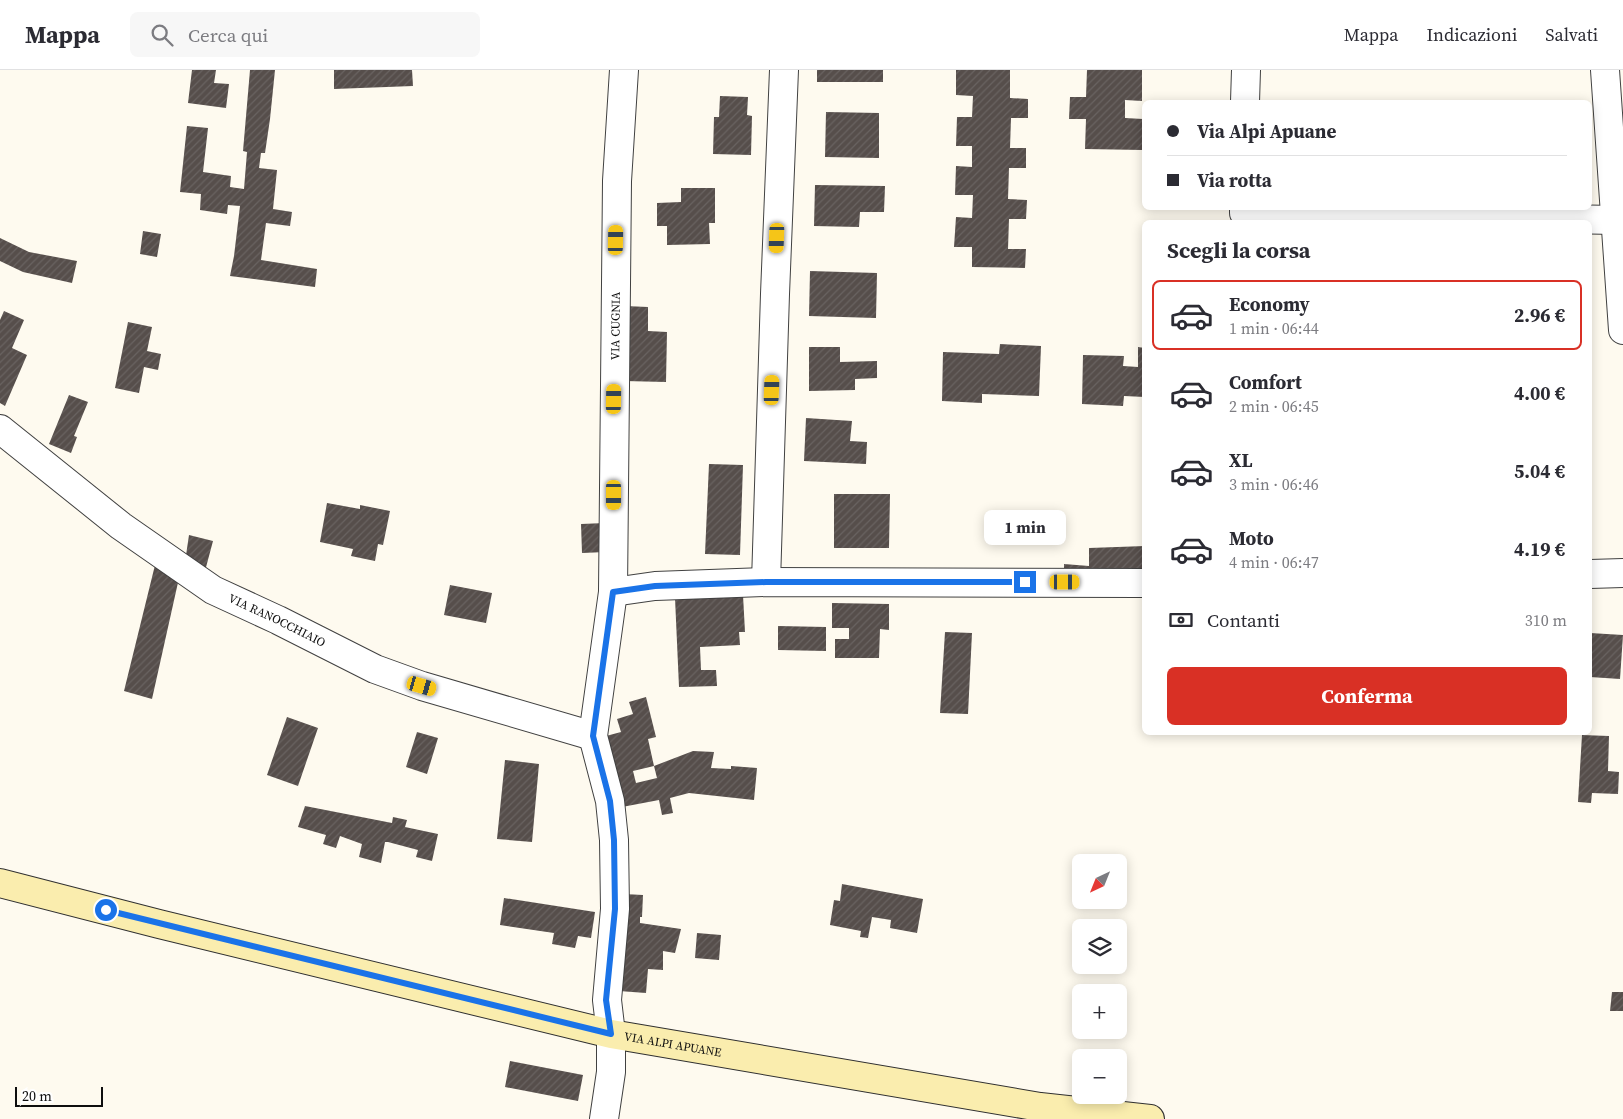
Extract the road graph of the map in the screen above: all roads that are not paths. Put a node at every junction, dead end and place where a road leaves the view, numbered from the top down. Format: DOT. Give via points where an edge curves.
graph roads {
  1 [pos="624,70"];
  2 [pos="784,70"];
  3 [pos="1246,70"];
  4 [pos="1605,70"];
  5 [pos="1245,100"];
  6 [pos="1244,210"];
  7 [pos="1615,220"];
  8 [pos="1623,330"];
  9 [pos="0,429"];
  10 [pos="1623,573"];
  11 [pos="1592,574"];
  12 [pos="766,582"];
  13 [pos="1142,582"];
  14 [pos="613,592"];
  15 [pos="593,736"];
  16 [pos="0,883"];
  17 [pos="611,1034"];
  18 [pos="604,1119"];
  19 [pos="1150,1119"];
  1 -- 14 [label="street, VIA CUGNIA" via="616,181"];
  2 -- 12 [label="street"];
  3 -- 5 [label="street"];
  4 -- 7 [label="street"];
  6 -- 7 [label="street" via="1244,213"];
  7 -- 8 [label="street"];
  9 -- 15 [label="street, VIA RANOCCHIAIO" via="121,526 213,590 375,669"];
  10 -- 11 [label="street"];
  12 -- 13 [label="street"];
  12 -- 14 [label="street" via="655,586"];
  14 -- 15 [label="street, VIA CUGNIA"];
  15 -- 17 [label="street, VIA CUGNIA" via="610,801 614,840 615,909 606,1000"];
  16 -- 17 [label="main road, VIA ALPI APUANE"];
  17 -- 18 [label="street, VIA CUGNIA" via="611,1072"];
  17 -- 19 [label="main road, VIA ALPI APUANE" via="1040,1107"];
}
